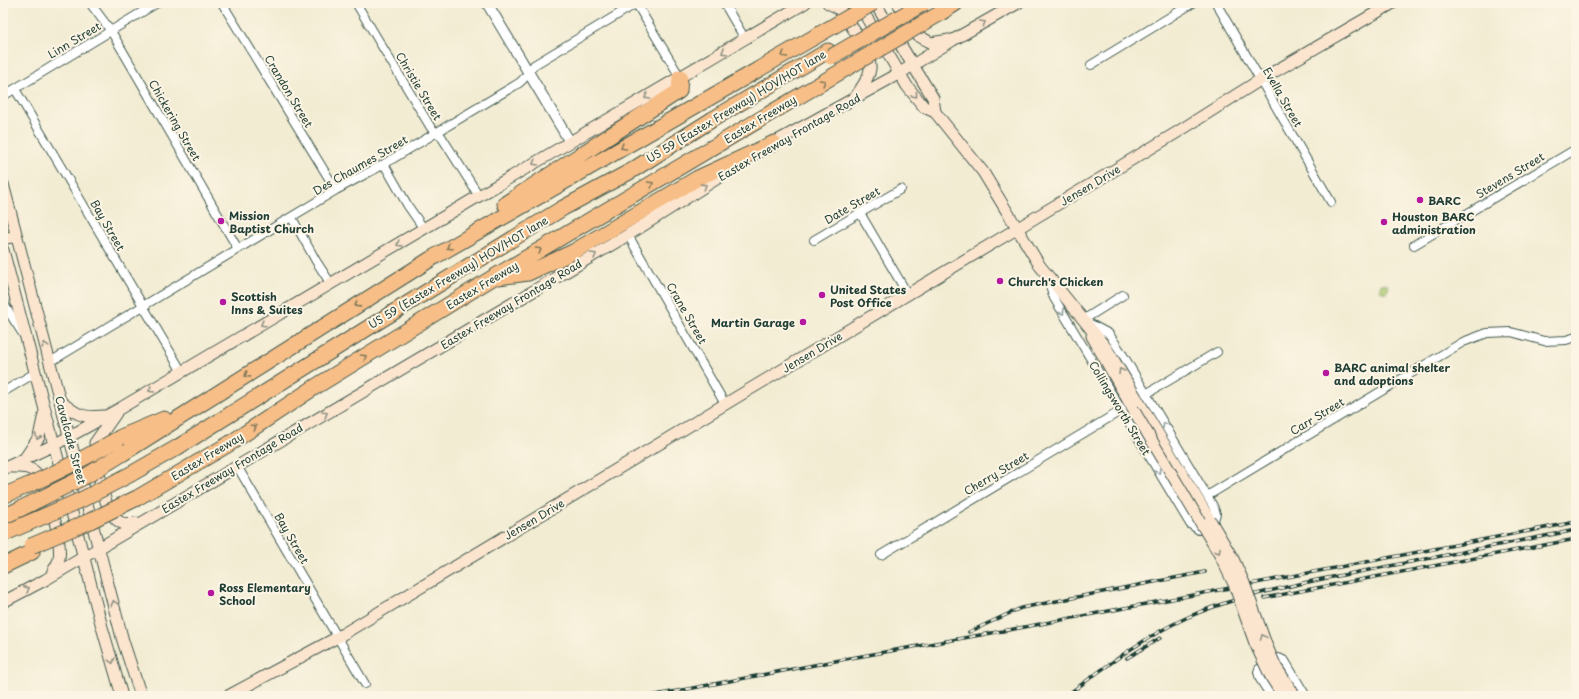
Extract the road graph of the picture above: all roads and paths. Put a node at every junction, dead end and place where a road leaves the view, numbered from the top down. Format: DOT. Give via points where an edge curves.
graph roads {
  1 [pos="90,3"];
  2 [pos="157,3"];
  3 [pos="222,3"];
  4 [pos="356,3"];
  5 [pos="487,3"];
  6 [pos="636,3"];
  7 [pos="724,3"];
  8 [pos="805,3"];
  9 [pos="828,3"];
  10 [pos="858,3"];
  11 [pos="874,3"];
  12 [pos="898,3"];
  13 [pos="910,3"];
  14 [pos="924,3"];
  15 [pos="956,3"];
  16 [pos="1018,3"];
  17 [pos="1193,3"];
  18 [pos="1216,3"];
  19 [pos="1393,3"];
  20 [pos="111,31"];
  21 [pos="745,39"];
  22 [pos="953,40"];
  23 [pos="829,54"];
  24 [pos="912,65"];
  25 [pos="1091,66"];
  26 [pos="528,72"];
  27 [pos="900,73"];
  28 [pos="680,77"];
  29 [pos="1260,80"];
  30 [pos="15,89"];
  31 [pos="3,96"];
  32 [pos="854,98"];
  33 [pos="935,112"];
  34 [pos="437,133"];
  35 [pos="570,142"];
  36 [pos="774,143"];
  37 [pos="1576,149"];
  38 [pos="384,164"];
  39 [pos="3,184"];
  40 [pos="901,189"];
  41 [pos="336,190"];
  42 [pos="479,196"];
  43 [pos="1331,202"];
  44 [pos="860,213"];
  45 [pos="292,218"];
  46 [pos="424,229"];
  47 [pos="1017,229"];
  48 [pos="471,234"];
  49 [pos="628,235"];
  50 [pos="16,236"];
  51 [pos="3,239"];
  52 [pos="814,240"];
  53 [pos="1414,246"];
  54 [pos="238,249"];
  55 [pos="3,250"];
  56 [pos="1048,276"];
  57 [pos="494,277"];
  58 [pos="331,284"];
  59 [pos="908,295"];
  60 [pos="1123,295"];
  61 [pos="3,303"];
  62 [pos="143,307"];
  63 [pos="1083,320"];
  64 [pos="1576,337"];
  65 [pos="26,338"];
  66 [pos="1217,352"];
  67 [pos="50,362"];
  68 [pos="182,372"];
  69 [pos="35,373"];
  70 [pos="3,392"];
  71 [pos="207,400"];
  72 [pos="60,401"];
  73 [pos="725,404"];
  74 [pos="1136,405"];
  75 [pos="119,409"];
  76 [pos="44,410"];
  77 [pos="108,415"];
  78 [pos="70,437"];
  79 [pos="54,445"];
  80 [pos="22,461"];
  81 [pos="237,466"];
  82 [pos="6,468"];
  83 [pos="10,493"];
  84 [pos="1207,496"];
  85 [pos="3,517"];
  86 [pos="141,523"];
  87 [pos="3,534"];
  88 [pos="99,547"];
  89 [pos="31,549"];
  90 [pos="881,555"];
  91 [pos="3,557"];
  92 [pos="83,557"];
  93 [pos="3,566"];
  94 [pos="50,576"];
  95 [pos="3,602"];
  96 [pos="338,637"];
  97 [pos="123,641"];
  98 [pos="107,645"];
  99 [pos="365,684"];
  100 [pos="122,696"];
  101 [pos="141,696"];
  102 [pos="228,696"];
  103 [pos="1270,696"];
  104 [pos="1283,696"];
  105 [pos="1295,696"];
  106 [pos="1306,696"];
  1 -- 20 [label="street, Chickering Street"];
  2 -- 20 [label="street, Linn Street"];
  3 -- 41 [label="street, Crandon Street"];
  4 -- 34 [label="street, Christie Street" via="431,128"];
  5 -- 26 [label="street"];
  6 -- 26 [label="street, Des Chaumes Street" via="534,65"];
  6 -- 28 [label="street"];
  7 -- 21 [label="street"];
  8 -- 21 [label="main road"];
  9 -- 32 [label="main road" via="841,11 870,63 868,75"];
  10 -- 27 [label="main road, Collingsworth Street"];
  11 -- 24 [label="main road, Collingsworth Street"];
  11 -- 48 [label="highway, one-way, bridge"];
  12 -- 22 [label="main road" via="917,35 931,43"];
  13 -- 23 [label="highway, US 59 (Eastex Freeway) HOV/HOT lane"];
  14 -- 23 [label="highway, bridge"];
  57 -- 15 [label="highway, Eastex Freeway, one-way, bridge"];
  22 -- 16 [label="main road, Eastex Freeway Frontage Road, one-way"];
  17 -- 25 [label="street"];
  18 -- 29 [label="street, Evella Street"];
  19 -- 29 [label="main road, Jensen Drive"];
  20 -- 30 [label="street, Linn Street"];
  20 -- 54 [label="street, Chickering Street"];
  21 -- 28 [label="main road, one-way"];
  22 -- 24 [label="main road, Eastex Freeway Frontage Road"];
  23 -- 87 [label="highway, US 59 (Eastex Freeway) HOV/HOT lane, bridge" via="713,119 631,171 563,208 178,447 81,500"];
  24 -- 27 [label="main road, Eastex Freeway Frontage Road"];
  24 -- 33 [label="main road, Collingsworth Street" via="933,98"];
  26 -- 34 [label="street, Des Chaumes Street" via="524,80"];
  26 -- 35 [label="street"];
  27 -- 32 [label="main road, Eastex Freeway Frontage Road"];
  27 -- 33 [label="main road, Collingsworth Street, one-way" via="924,107"];
  28 -- 35 [label="main road, one-way"];
  28 -- 48 [label="highway" via="679,91 487,216"];
  29 -- 43 [label="street, Evella Street"];
  29 -- 47 [label="main road, Jensen Drive" via="1176,134"];
  30 -- 31 [label="street, Linn Street"];
  30 -- 62 [label="street, Bay Street"];
  32 -- 36 [label="main road, Eastex Freeway Frontage Road"];
  33 -- 47 [label="main road, Collingsworth Street" via="983,172"];
  34 -- 38 [label="street, Des Chaumes Street"];
  34 -- 42 [label="street, Christie Street"];
  35 -- 42 [label="main road, one-way"];
  49 -- 36 [label="main road, Eastex Freeway Frontage Road, one-way"];
  36 -- 57 [label="highway" via="698,178 573,252 528,273"];
  37 -- 53 [label="street, Stevens Street"];
  38 -- 41 [label="street, Des Chaumes Street"];
  38 -- 46 [label="street"];
  39 -- 50 [label="main road, Cavalcade Street"];
  40 -- 44 [label="street, Date Street"];
  41 -- 45 [label="street, Des Chaumes Street"];
  42 -- 46 [label="main road"];
  44 -- 52 [label="street, Date Street"];
  44 -- 59 [label="street"];
  45 -- 54 [label="street, Des Chaumes Street"];
  45 -- 58 [label="street"];
  46 -- 58 [label="main road, one-way"];
  47 -- 56 [label="main road, Collingsworth Street"];
  47 -- 59 [label="main road, Jensen Drive"];
  48 -- 71 [label="highway, one-way"];
  49 -- 73 [label="street, Crane Street"];
  81 -- 49 [label="main road, Eastex Freeway Frontage Road, one-way"];
  50 -- 51 [label="main road"];
  67 -- 50 [label="main road, Cavalcade Street, one-way"];
  54 -- 62 [label="street, Des Chaumes Street"];
  55 -- 65 [label="main road, Cavalcade Street"];
  56 -- 63 [label="main road, Collingsworth Street"];
  56 -- 74 [label="street, Collingsworth Street, one-way" via="1054,298"];
  89 -- 57 [label="highway, Eastex Freeway, one-way, bridge" via="137,498 229,444 315,387"];
  58 -- 68 [label="main road, one-way"];
  59 -- 73 [label="main road, Jensen Drive"];
  60 -- 63 [label="street"];
  61 -- 65 [label="street"];
  62 -- 67 [label="street, Des Chaumes Street"];
  62 -- 68 [label="street, Bay Street"];
  63 -- 74 [label="main road, Collingsworth Street" via="1100,353"];
  63 -- 74 [label="street, Collingsworth Street" via="1109,334"];
  64 -- 84 [label="street, Carr Street" via="1544,341 1511,332 1487,333 1462,342"];
  65 -- 69 [label="main road, Cavalcade Street"];
  66 -- 74 [label="street, Cherry Street"];
  67 -- 72 [label="main road, Cavalcade Street"];
  68 -- 75 [label="main road, one-way"];
  69 -- 70 [label="street"];
  69 -- 76 [label="main road, Cavalcade Street"];
  71 -- 83 [label="highway, bridge" via="121,437 81,461"];
  71 -- 85 [label="highway, bridge" via="86,476"];
  72 -- 77 [label="main road" via="79,416"];
  72 -- 78 [label="main road, Cavalcade Street"];
  73 -- 96 [label="main road, Jensen Drive"];
  84 -- 74 [label="street, Collingsworth Street, one-way"];
  74 -- 84 [label="street, Collingsworth Street, one-way" via="1188,521 1196,529 1212,522 1216,517"];
  74 -- 90 [label="street, Cherry Street"];
  74 -- 104 [label="main road, Collingsworth Street, one-way, bridge" via="1221,556 1255,643"];
  105 -- 74 [label="main road, Collingsworth Street, one-way, bridge" via="1276,667 1233,559"];
  75 -- 77 [label="main road"];
  75 -- 86 [label="main road" via="95,443 97,471 113,516 122,523"];
  76 -- 79 [label="main road, Cavalcade Street"];
  76 -- 80 [label="main road, one-way" via="39,437"];
  77 -- 78 [label="main road"];
  78 -- 79 [label="main road"];
  78 -- 88 [label="main road, Cavalcade Street"];
  79 -- 80 [label="main road"];
  79 -- 92 [label="main road, Cavalcade Street"];
  80 -- 82 [label="main road"];
  81 -- 86 [label="main road, Eastex Freeway Frontage Road"];
  81 -- 96 [label="street, Bay Street"];
  82 -- 94 [label="main road" via="28,468 36,472 45,484 60,542 59,560"];
  86 -- 88 [label="main road, Eastex Freeway Frontage Road"];
  88 -- 92 [label="main road, Eastex Freeway Frontage Road"];
  97 -- 88 [label="main road, Cavalcade Street, one-way"];
  89 -- 91 [label="highway, Eastex Freeway"];
  89 -- 93 [label="highway"];
  92 -- 94 [label="main road, Eastex Freeway Frontage Road"];
  92 -- 98 [label="main road, Cavalcade Street"];
  95 -- 94 [label="main road, Eastex Freeway Frontage Road, one-way"];
  96 -- 99 [label="street, Bay Street"];
  96 -- 102 [label="main road, Jensen Drive"];
  97 -- 98 [label="main road"];
  97 -- 101 [label="main road, Cavalcade Street"];
  98 -- 100 [label="main road, Cavalcade Street, one-way"];
  103 -- 106 [label="street" via="1258,672 1279,658 1285,661"];
}
